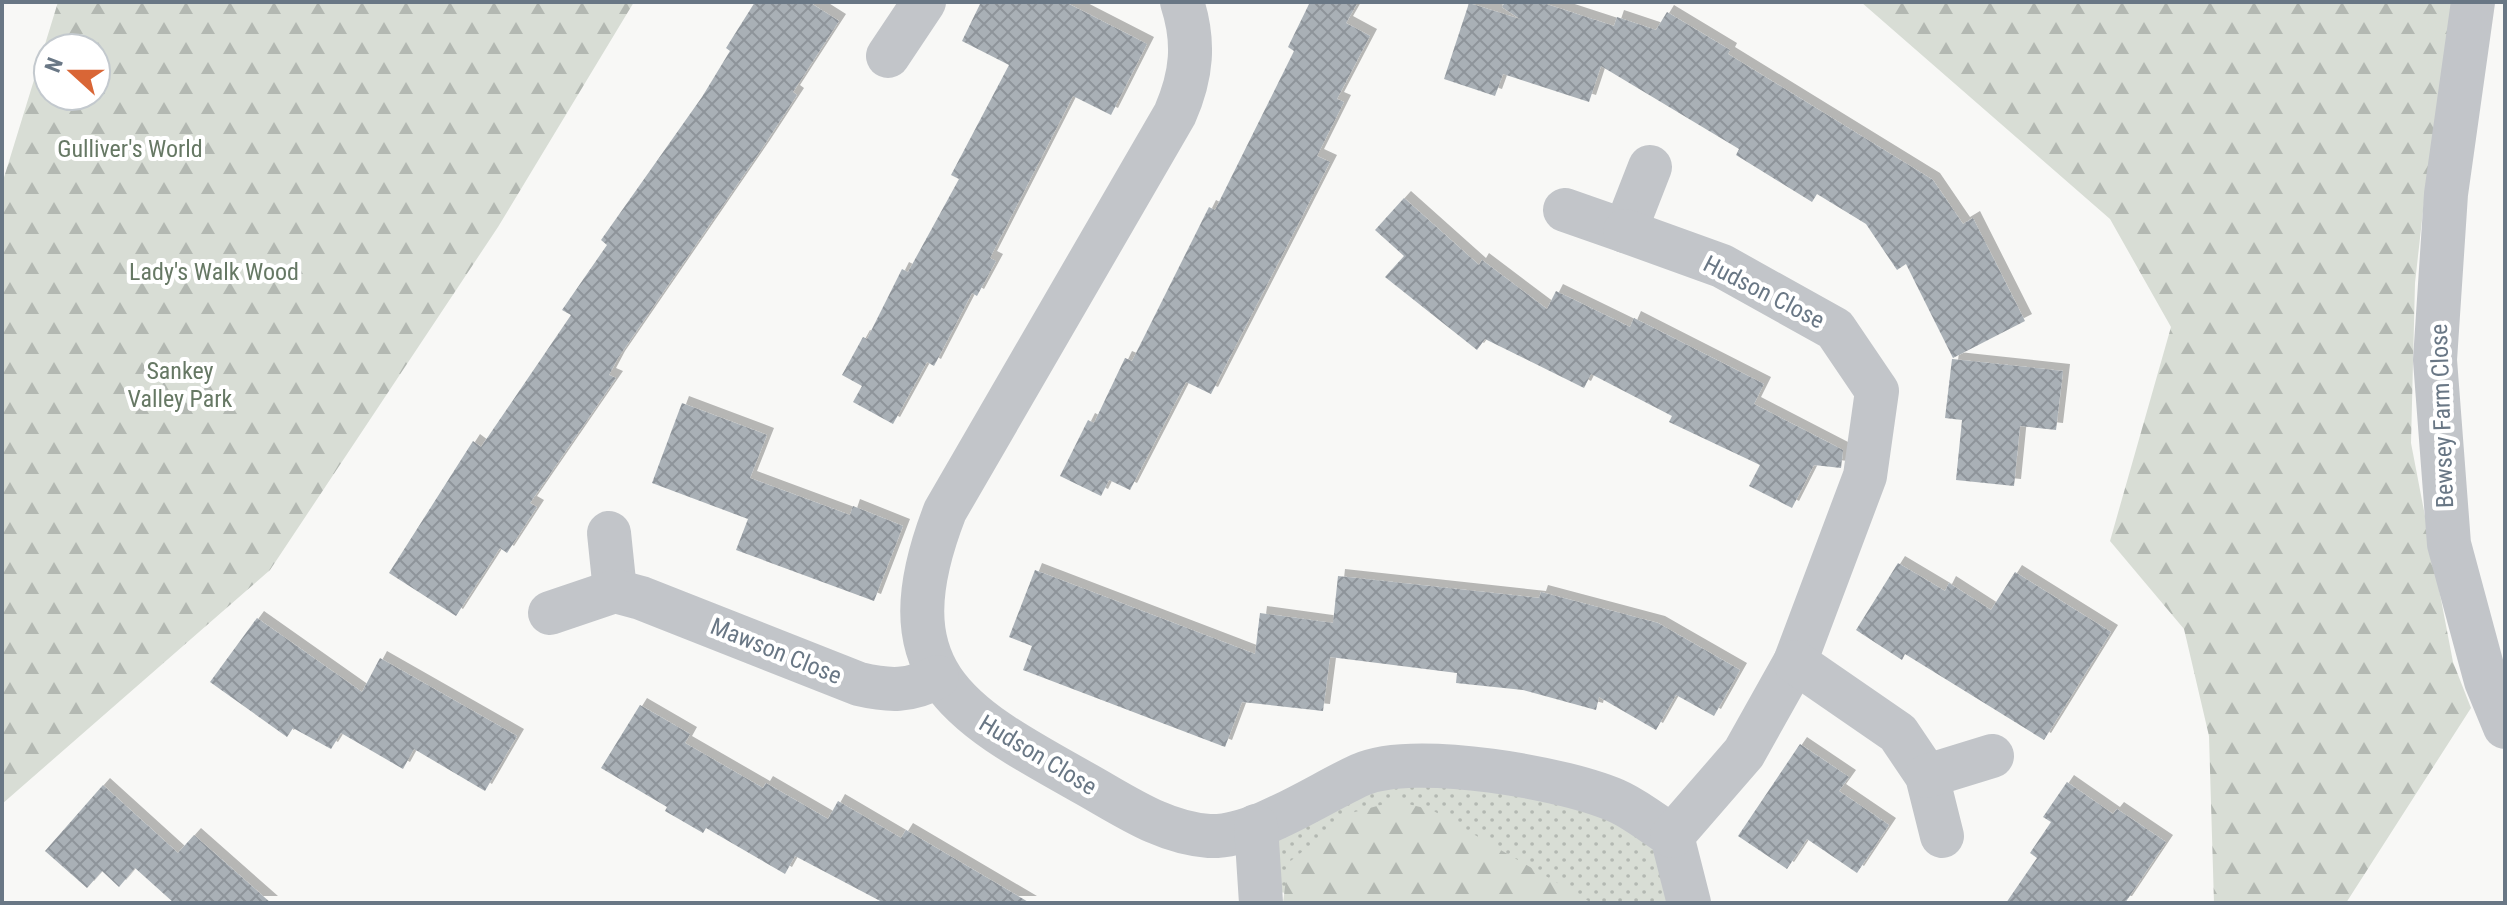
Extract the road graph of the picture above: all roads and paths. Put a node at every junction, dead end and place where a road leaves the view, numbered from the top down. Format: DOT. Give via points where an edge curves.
graph roads {
  1 [pos="924,2"];
  2 [pos="1182,2"];
  3 [pos="2473,2"];
  4 [pos="888,56"];
  5 [pos="1650,167"];
  6 [pos="1565,210"];
  7 [pos="1625,231"];
  8 [pos="609,533"];
  9 [pos="615,591"];
  10 [pos="550,613"];
  11 [pos="1795,662"];
  12 [pos="937,677"];
  13 [pos="2505,727"];
  14 [pos="1992,756"];
  15 [pos="1927,776"];
  16 [pos="1256,826"];
  17 [pos="1672,836"];
  18 [pos="1942,836"];
  19 [pos="1261,903"];
  20 [pos="1689,903"];
  1 -- 4 [label="street"];
  2 -- 12 [label="street" via="1191,61 1175,114 945,511 929,551 921,593"];
  3 -- 13 [label="street, Bewsey Farm Close" via="2446,194 2435,360 2449,544 2486,681"];
  5 -- 7 [label="street"];
  6 -- 7 [label="street, Hudson Close"];
  7 -- 11 [label="street, Hudson Close" via="1722,266 1835,329 1877,391 1865,476"];
  8 -- 9 [label="street"];
  9 -- 10 [label="street"];
  9 -- 12 [label="street, Mawson Close" via="859,684 888,691 915,689"];
  11 -- 15 [label="street" via="1898,733"];
  11 -- 17 [label="street, Hudson Close" via="1744,753"];
  12 -- 16 [label="street, Hudson Close" via="980,722 1163,827 1211,836"];
  14 -- 15 [label="street"];
  15 -- 18 [label="street"];
  16 -- 17 [label="street, Hudson Close" via="1364,773 1441,764 1518,774 1620,802"];
  16 -- 19 [label="street"];
  17 -- 20 [label="street"];
}
